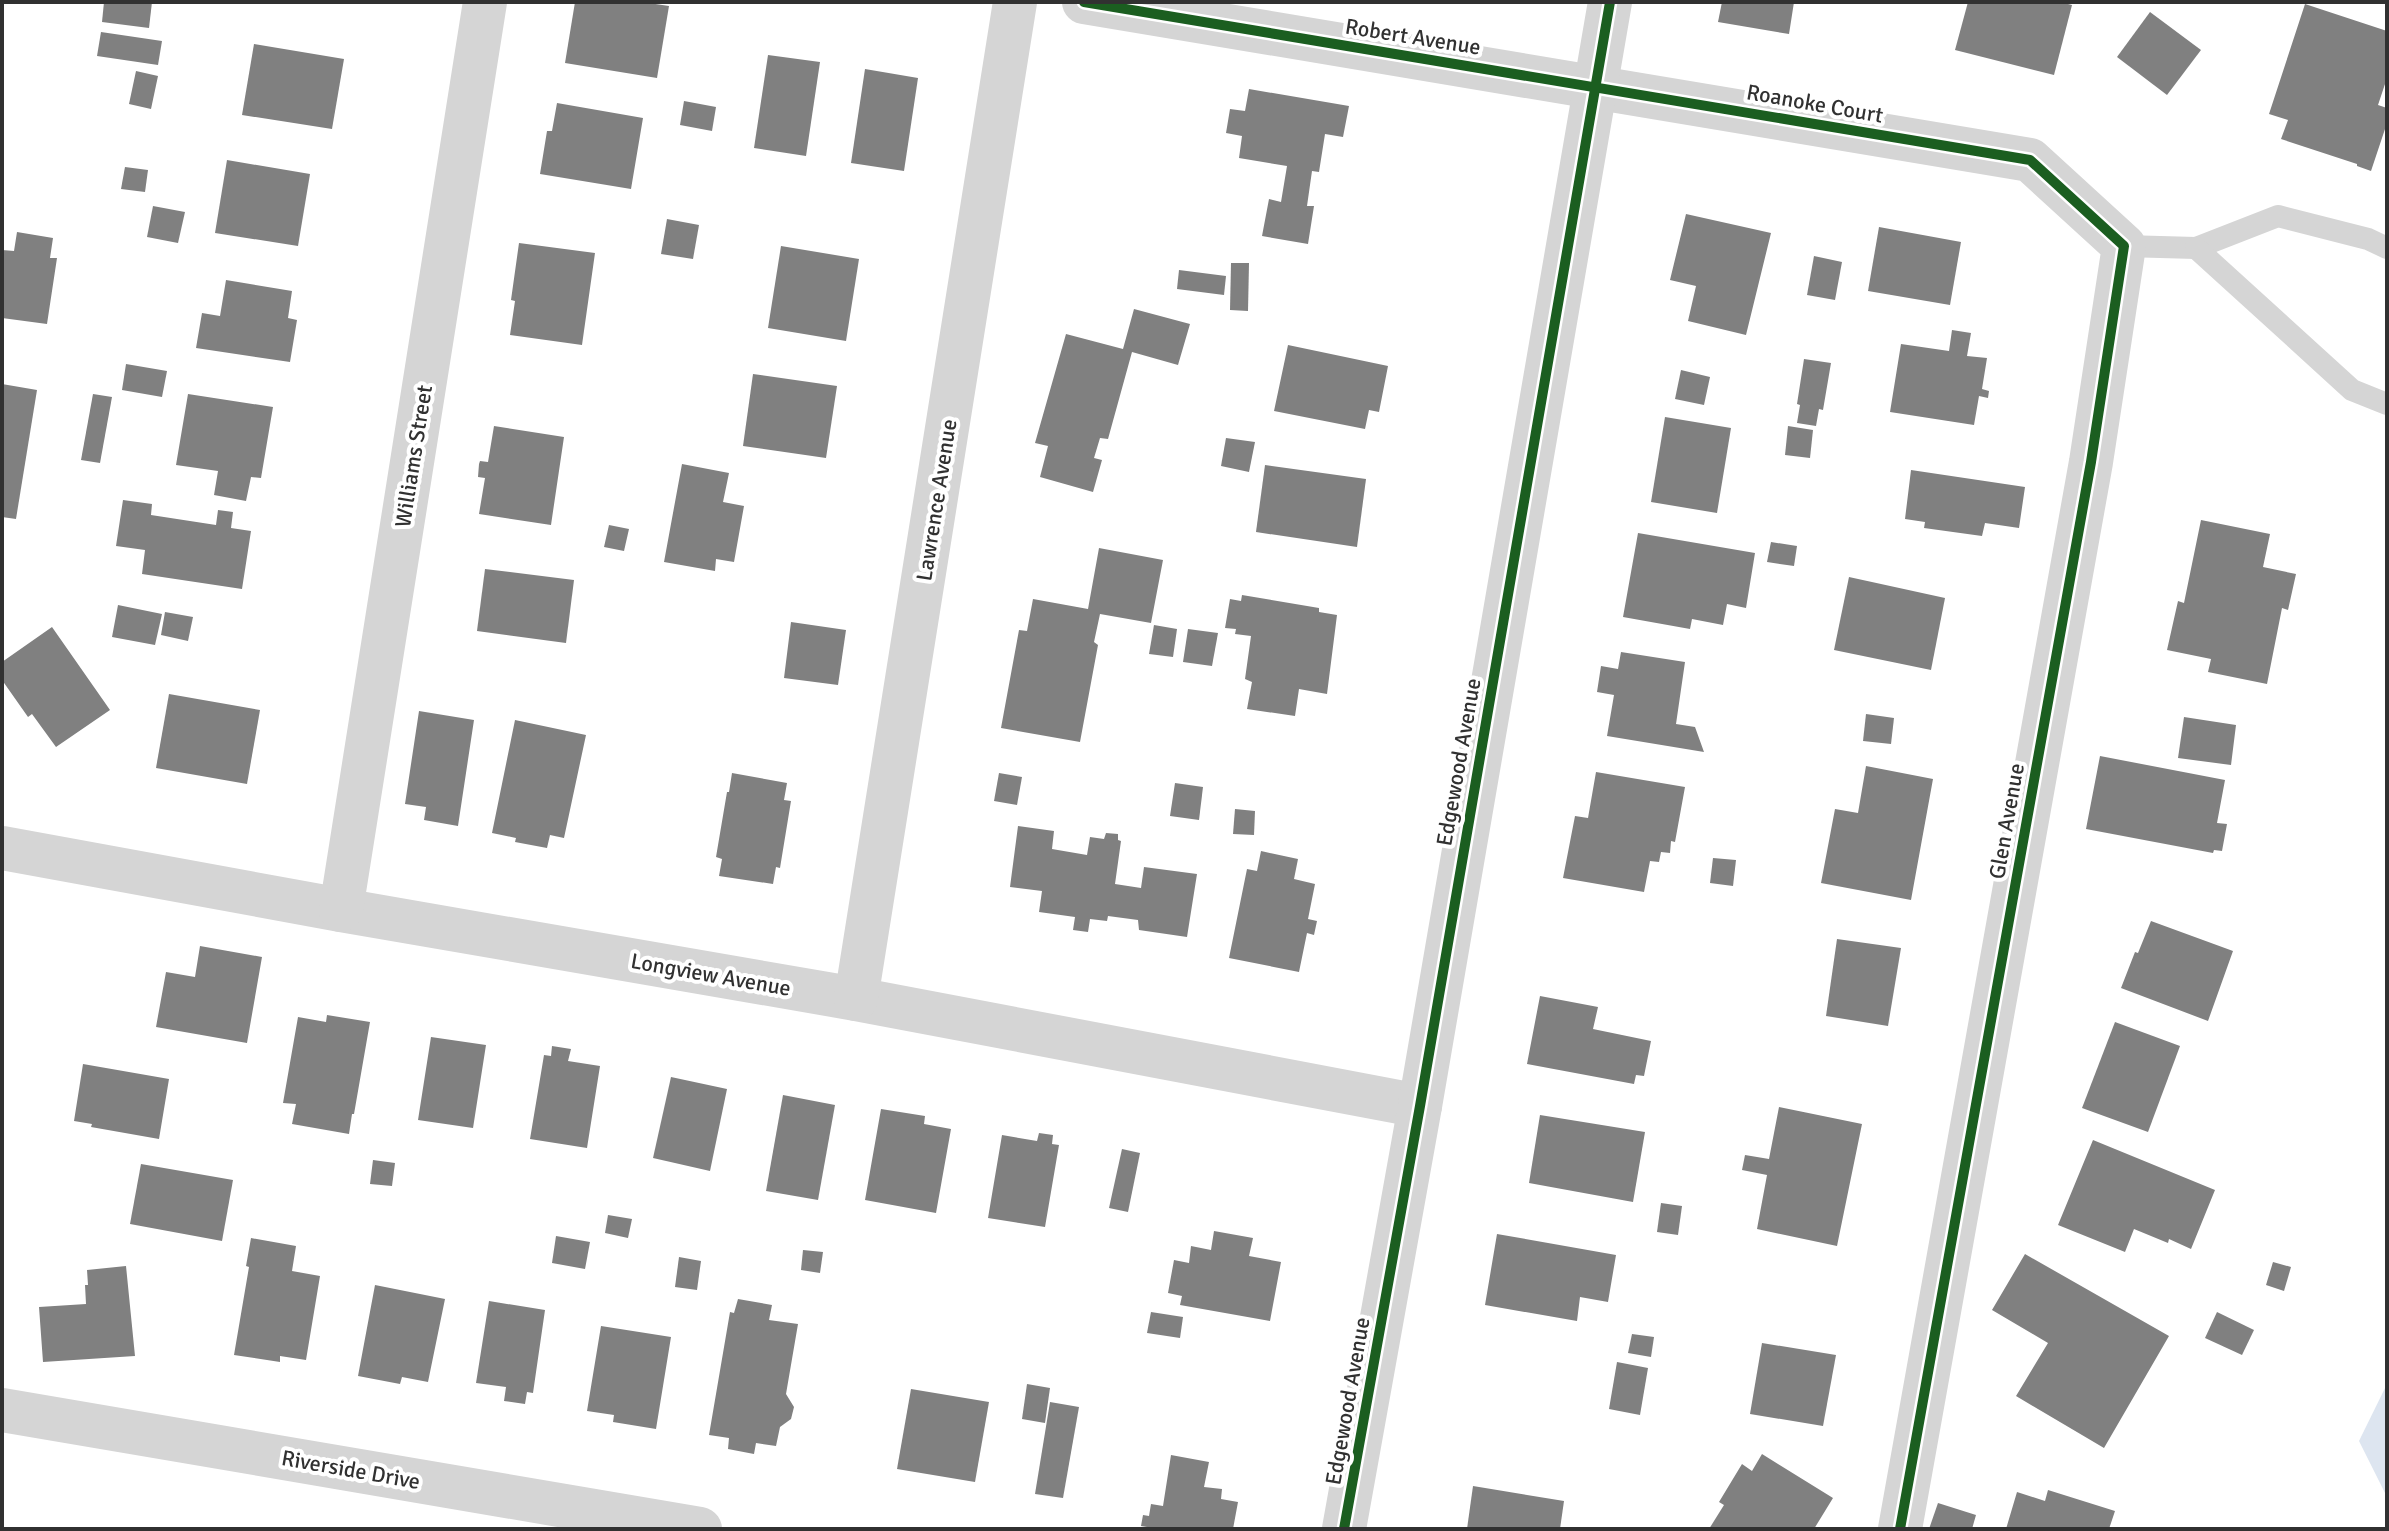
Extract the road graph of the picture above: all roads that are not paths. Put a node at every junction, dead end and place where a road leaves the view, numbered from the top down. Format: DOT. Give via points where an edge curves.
graph roads {
  1 [pos="485,2"];
  2 [pos="1015,2"];
  3 [pos="1084,2"];
  4 [pos="1610,2"];
  5 [pos="1594,86"];
  6 [pos="2124,246"];
  7 [pos="2196,248"];
  8 [pos="2387,248"];
  9 [pos="2387,404"];
  10 [pos="2,848"];
  11 [pos="341,910"];
  12 [pos="856,999"];
  13 [pos="1420,1106"];
  14 [pos="2,1410"];
  15 [pos="700,1529"];
  16 [pos="1344,1529"];
  17 [pos="1900,1529"];
  1 -- 11 [label="street, Williams Street"];
  2 -- 12 [label="street, Lawrence Avenue"];
  3 -- 5 [label="street, Robert Avenue"];
  4 -- 5 [label="street, Edgewood Avenue"];
  5 -- 6 [label="street, Roanoke Court" via="2030,160"];
  5 -- 13 [label="street, Edgewood Avenue"];
  6 -- 7 [label="lane"];
  6 -- 17 [label="street, Glen Avenue" via="2091,462"];
  7 -- 8 [label="lane" via="2278,216"];
  7 -- 9 [label="lane" via="2352,390"];
  10 -- 11 [label="street, Longview Avenue"];
  11 -- 12 [label="street, Longview Avenue"];
  12 -- 13 [label="street, Longview Avenue"];
  13 -- 16 [label="street, Edgewood Avenue"];
  14 -- 15 [label="street, Riverside Drive"];
}
